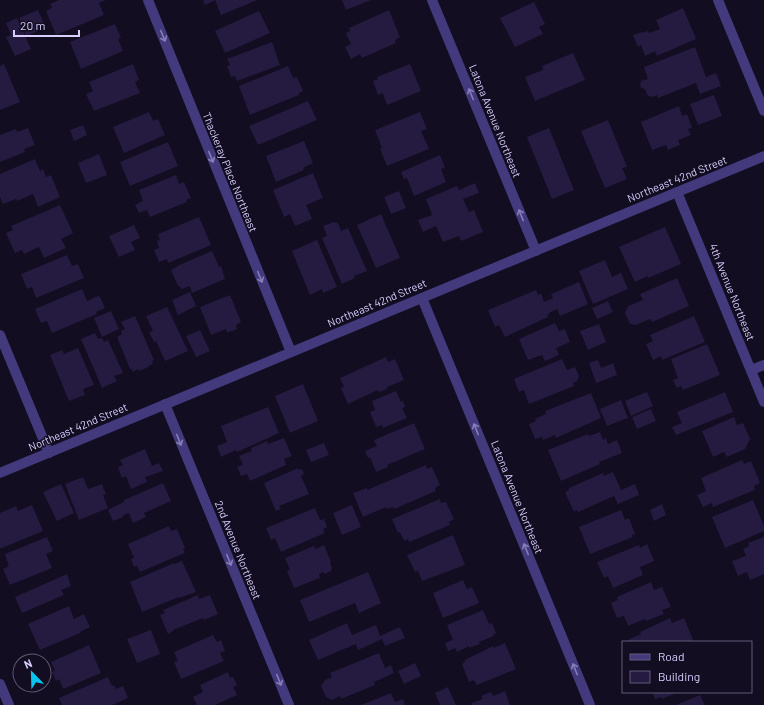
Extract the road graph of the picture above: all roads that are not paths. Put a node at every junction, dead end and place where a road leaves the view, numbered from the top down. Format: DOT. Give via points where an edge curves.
graph roads {
  1 [pos="148,0"];
  2 [pos="432,0"];
  3 [pos="718,0"];
  4 [pos="764,111"];
  5 [pos="764,156"];
  6 [pos="677,192"];
  7 [pos="536,251"];
  8 [pos="422,298"];
  9 [pos="0,335"];
  10 [pos="291,352"];
  11 [pos="764,365"];
  12 [pos="751,370"];
  13 [pos="764,402"];
  14 [pos="165,404"];
  15 [pos="49,452"];
  16 [pos="0,473"];
  17 [pos="0,684"];
  18 [pos="9,705"];
  19 [pos="289,705"];
  20 [pos="590,705"];
  1 -- 10 [label="street, Thackeray Place Northeast, one-way"];
  7 -- 2 [label="street, Latona Avenue Northeast, one-way"];
  3 -- 4 [label="street"];
  5 -- 6 [label="street, Northeast 42nd Street"];
  6 -- 7 [label="street, Northeast 42nd Street"];
  6 -- 12 [label="street, 4th Avenue Northeast"];
  7 -- 8 [label="street, Northeast 42nd Street"];
  8 -- 10 [label="street, Northeast 42nd Street"];
  20 -- 8 [label="street, Latona Avenue Northeast, one-way"];
  9 -- 15 [label="street"];
  10 -- 14 [label="street, Northeast 42nd Street"];
  11 -- 12 [label="street"];
  12 -- 13 [label="street, 4th Avenue Northeast"];
  14 -- 15 [label="street, Northeast 42nd Street"];
  14 -- 19 [label="street, 2nd Avenue Northeast, one-way"];
  15 -- 16 [label="street, Northeast 42nd Street"];
  17 -- 18 [label="street"];
}
